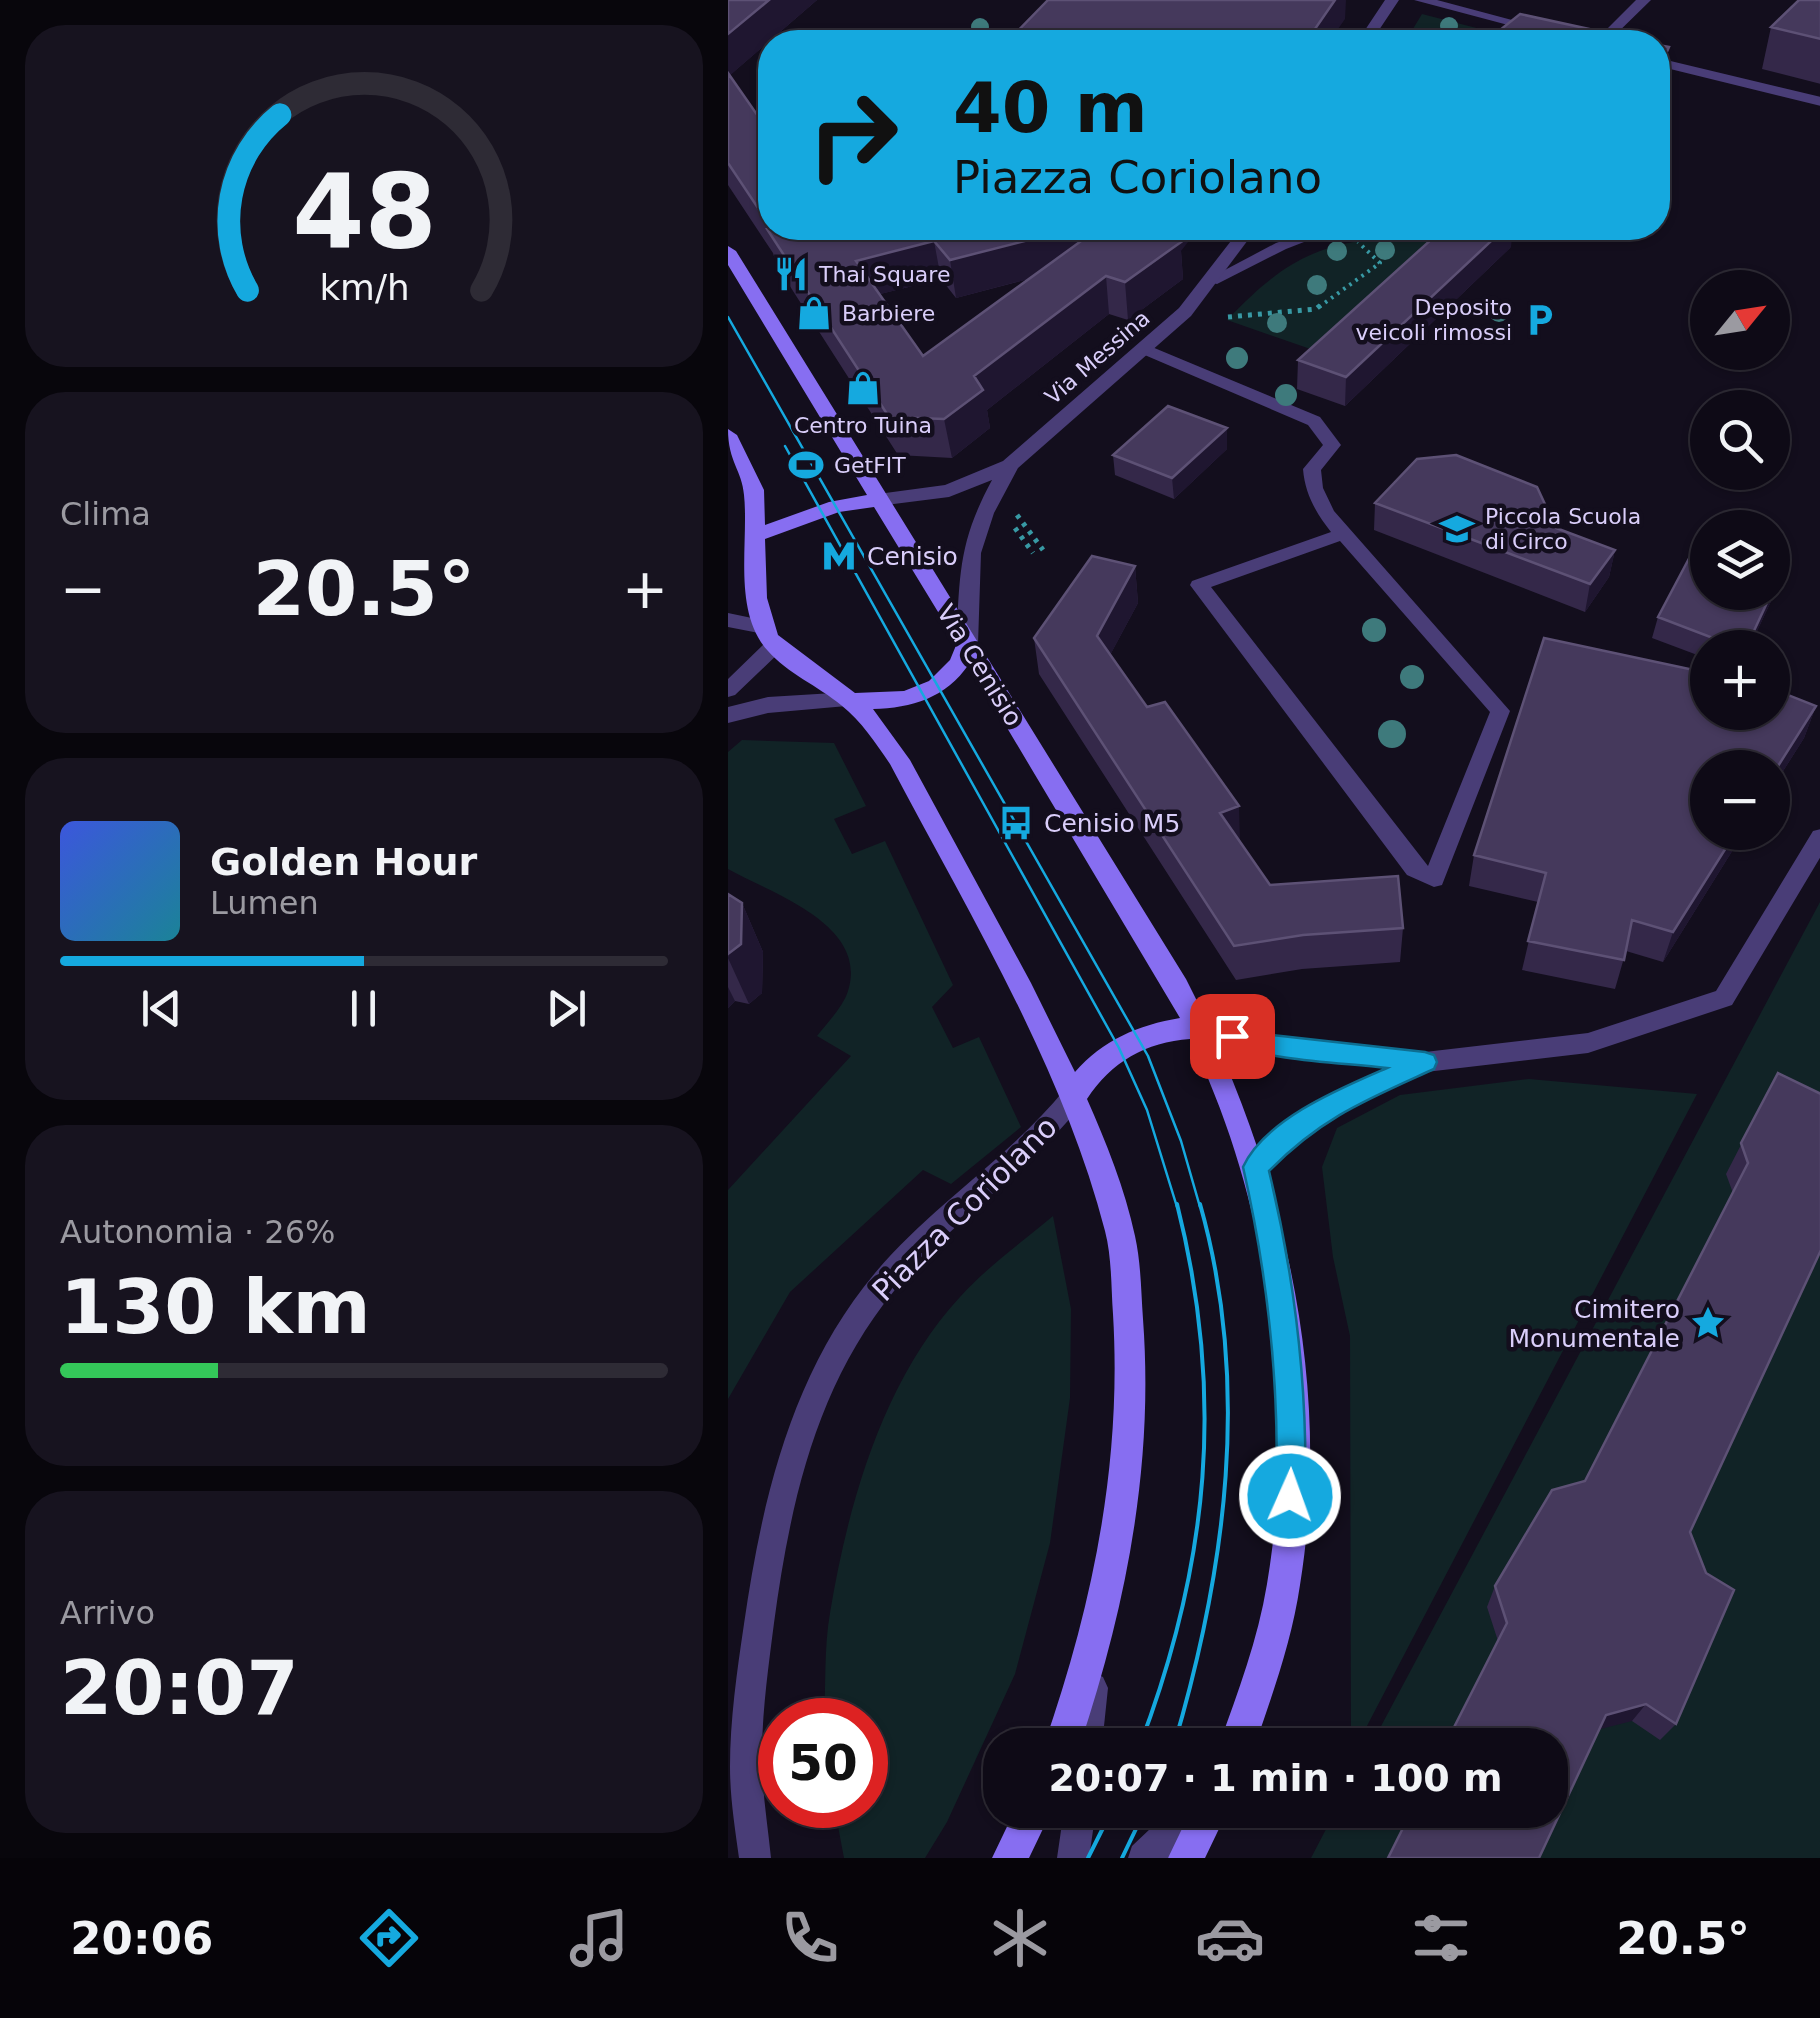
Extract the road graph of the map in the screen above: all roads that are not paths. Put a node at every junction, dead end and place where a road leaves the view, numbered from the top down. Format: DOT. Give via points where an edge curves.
graph roads {
  1 [pos="1392,0"];
  2 [pos="1421,0"];
  3 [pos="1644,0"];
  4 [pos="1372,30"];
  5 [pos="1540,30"];
  6 [pos="1613,30"];
  7 [pos="1670,65"];
  8 [pos="1820,102"];
  9 [pos="1240,240"];
  10 [pos="1298,240"];
  11 [pos="728,251"];
  12 [pos="1212,280"];
  13 [pos="1146,350"];
  14 [pos="728,435"];
  15 [pos="1010,464"];
  16 [pos="878,500"];
  17 [pos="1343,534"];
  18 [pos="757,535"];
  19 [pos="728,620"];
  20 [pos="769,636"];
  21 [pos="967,644"];
  22 [pos="728,690"];
  23 [pos="850,700"];
  24 [pos="728,715"];
  25 [pos="1820,838"];
  26 [pos="1200,1028"];
  27 [pos="1425,1062"];
  28 [pos="1074,1096"];
  29 [pos="1255,1167"];
  30 [pos="1097,1640"];
  31 [pos="1068,1728"];
  32 [pos="1088,1728"];
  33 [pos="1243,1728"];
  34 [pos="1025,1828"];
  35 [pos="1077,1828"];
  36 [pos="1175,1828"];
  37 [pos="1201,1828"];
  38 [pos="756,1858"];
  39 [pos="1010,1858"];
  40 [pos="1072,1858"];
  41 [pos="1144,1858"];
  42 [pos="1186,1858"];
  1 -- 4 [label="street"];
  2 -- 5 [label="street"];
  3 -- 6 [label="street"];
  7 -- 8 [label="street"];
  9 -- 12 [label="street, Via Messina"];
  10 -- 12 [label="lane, Via Messina"];
  11 -- 16 [label="main road, Via Cenisio"];
  12 -- 13 [label="street, Via Messina"];
  13 -- 15 [label="street, Via Messina"];
  13 -- 17 [label="lane" via="1324,430 1332,446 1312,469 1312,482"];
  14 -- 18 [label="main road" via="754,490"];
  15 -- 16 [label="street, Via Messina" via="950,491"];
  15 -- 21 [label="street, Via Messina" via="971,552"];
  16 -- 18 [label="main road" via="836,506"];
  16 -- 21 [label="main road, Via Cenisio"];
  17 -- 17 [label="lane" via="1500,711 1434,879 1415,869 1199,585"];
  18 -- 20 [label="main road" via="758,598"];
  19 -- 20 [label="street"];
  20 -- 22 [label="lane"];
  20 -- 23 [label="main road"];
  21 -- 23 [label="main road" via="952,676 930,691 895,700"];
  21 -- 26 [label="main road, Via Cenisio"];
  23 -- 24 [label="street" via="768,705"];
  23 -- 28 [label="main road" via="898,760"];
  25 -- 27 [label="lane" via="1724,998 1588,1043"];
  26 -- 27 [label="lane" via="1264,1044"];
  26 -- 28 [label="main road" via="1129,1042 1098,1062"];
  26 -- 29 [label="main road"];
  27 -- 29 [label="lane" via="1296,1127"];
  28 -- 30 [label="main road, Piazza Coriolano" via="1121,1236 1132,1338 1132,1427"];
  28 -- 38 [label="lane, Piazza Coriolano" via="1030,1149 884,1282 840,1344 803,1423 778,1506 753,1674 746,1768"];
  29 -- 33 [label="main road" via="1276,1258 1293,1420 1287,1563 1265,1668"];
  30 -- 31 [label="main road, Piazza Coriolano"];
  30 -- 32 [label="lane"];
  34 -- 39 [label="main road"];
  35 -- 40 [label="lane"];
  36 -- 41 [label="lane"];
  37 -- 42 [label="main road"];
}
